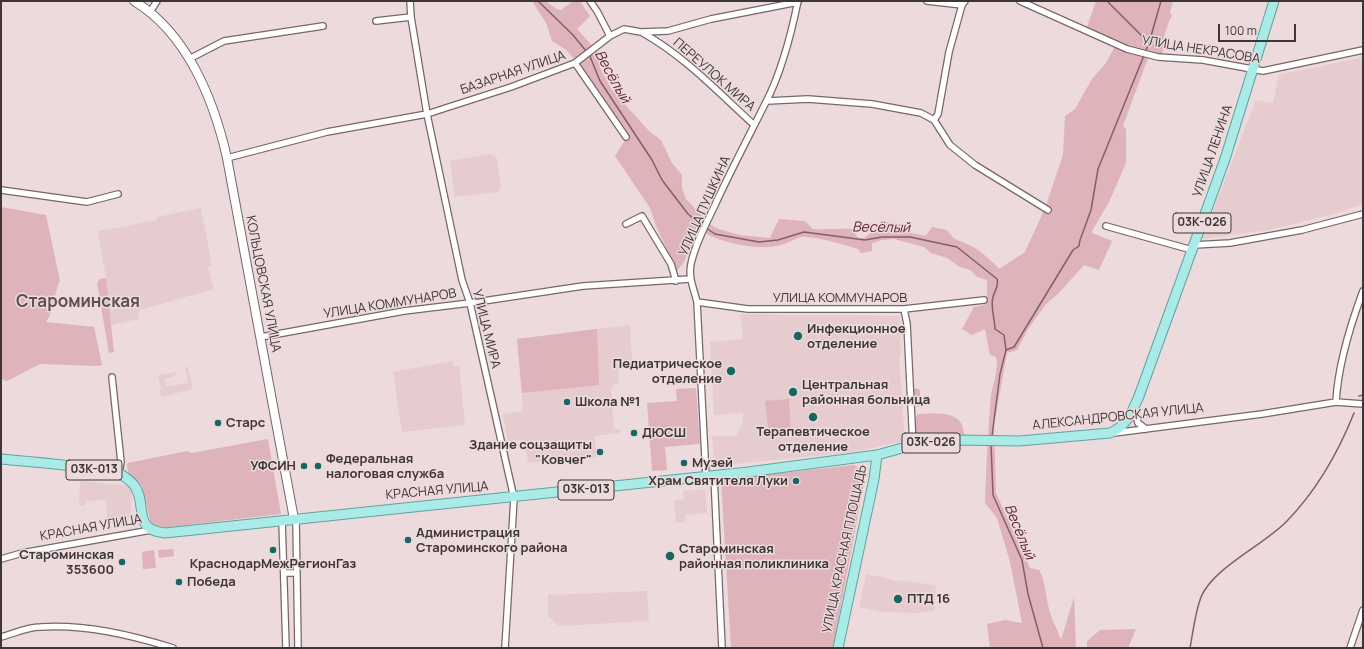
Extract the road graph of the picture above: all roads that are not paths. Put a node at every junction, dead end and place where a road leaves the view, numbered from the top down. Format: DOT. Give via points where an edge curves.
graph roads {
  1 [pos="134,1"];
  2 [pos="157,1"];
  3 [pos="410,1"];
  4 [pos="590,1"];
  5 [pos="798,1"];
  6 [pos="927,1"];
  7 [pos="1020,1"];
  8 [pos="1274,1"];
  9 [pos="963,3"];
  10 [pos="150,12"];
  11 [pos="411,17"];
  12 [pos="376,21"];
  13 [pos="323,26"];
  14 [pos="641,32"];
  15 [pos="661,32"];
  16 [pos="610,36"];
  17 [pos="660,43"];
  18 [pos="1363,50"];
  19 [pos="189,59"];
  20 [pos="575,63"];
  21 [pos="1253,70"];
  22 [pos="767,101"];
  23 [pos="427,114"];
  24 [pos="934,120"];
  25 [pos="753,124"];
  26 [pos="626,137"];
  27 [pos="227,158"];
  28 [pos="1,190"];
  29 [pos="118,192"];
  30 [pos="1048,210"];
  31 [pos="1363,214"];
  32 [pos="626,224"];
  33 [pos="1106,226"];
  34 [pos="1193,248"];
  35 [pos="690,279"];
  36 [pos="676,281"];
  37 [pos="1363,291"];
  38 [pos="984,300"];
  39 [pos="697,302"];
  40 [pos="470,303"];
  41 [pos="904,309"];
  42 [pos="261,337"];
  43 [pos="112,377"];
  44 [pos="1336,402"];
  45 [pos="1363,404"];
  46 [pos="1134,408"];
  47 [pos="1146,429"];
  48 [pos="1110,433"];
  49 [pos="913,445"];
  50 [pos="877,455"];
  51 [pos="1,459"];
  52 [pos="119,473"];
  53 [pos="710,477"];
  54 [pos="514,498"];
  55 [pos="295,519"];
  56 [pos="282,520"];
  57 [pos="151,530"];
  58 [pos="1,559"];
  59 [pos="284,573"];
  60 [pos="297,573"];
  61 [pos="1363,610"];
  62 [pos="1,638"];
  63 [pos="173,648"];
  64 [pos="286,648"];
  65 [pos="298,648"];
  66 [pos="505,648"];
  67 [pos="722,648"];
  68 [pos="838,648"];
  69 [pos="1350,648"];
  1 -- 10 [label="main road, КОЛЬЦОВСКАЯ УЛИЦА"];
  2 -- 10 [label="street"];
  3 -- 11 [label="street, УЛИЦА МИРА"];
  4 -- 16 [label="street"];
  5 -- 15 [label="street, БАЗАРНАЯ УЛИЦА"];
  5 -- 22 [label="street, УЛИЦА ПУШКИНА" via="790,38"];
  6 -- 9 [label="street"];
  7 -- 21 [label="street, УЛИЦА НЕКРАСОВА" via="1136,52 1203,60"];
  8 -- 21 [label="main road, УЛИЦА ЛЕНИНА / 03К-026"];
  9 -- 24 [label="street" via="949,52 938,114"];
  10 -- 19 [label="main road, КОЛЬЦОВСКАЯ УЛИЦА"];
  11 -- 12 [label="street"];
  11 -- 23 [label="street, УЛИЦА МИРА"];
  13 -- 19 [label="street" via="224,41"];
  14 -- 15 [label="street, БАЗАРНАЯ УЛИЦА"];
  14 -- 16 [label="street, БАЗАРНАЯ УЛИЦА" via="624,29"];
  14 -- 17 [label="street, ПЕРЕУЛОК МИРА"];
  15 -- 17 [label="street, ПЕРЕУЛОК МИРА" via="658,38"];
  16 -- 20 [label="street, БАЗАРНАЯ УЛИЦА"];
  17 -- 25 [label="street, ПЕРЕУЛОК МИРА"];
  18 -- 21 [label="street, УЛИЦА НЕКРАСОВА" via="1271,70"];
  19 -- 27 [label="main road, КОЛЬЦОВСКАЯ УЛИЦА" via="216,114"];
  20 -- 23 [label="street, БАЗАРНАЯ УЛИЦА"];
  20 -- 26 [label="street"];
  21 -- 34 [label="main road, УЛИЦА ЛЕНИНА / 03К-026"];
  22 -- 24 [label="street" via="808,99 872,104 911,110"];
  22 -- 25 [label="street, УЛИЦА ПУШКИНА"];
  23 -- 27 [label="street, БАЗАРНАЯ УЛИЦА" via="327,132"];
  23 -- 40 [label="street, УЛИЦА МИРА" via="462,280"];
  24 -- 30 [label="street" via="950,145 975,165"];
  25 -- 35 [label="street, УЛИЦА ПУШКИНА" via="703,230 691,264"];
  27 -- 42 [label="main road, КОЛЬЦОВСКАЯ УЛИЦА"];
  28 -- 29 [label="street" via="87,202"];
  31 -- 34 [label="street" via="1302,230"];
  32 -- 36 [label="street, УЛИЦА ПУШКИНА" via="642,216 671,264"];
  33 -- 34 [label="street"];
  34 -- 46 [label="main road, УЛИЦА ЛЕНИНА / 03К-026"];
  35 -- 36 [label="street, УЛИЦА КОММУНАРОВ"];
  35 -- 39 [label="street, УЛИЦА ПУШКИНА"];
  36 -- 40 [label="street, УЛИЦА КОММУНАРОВ" via="602,284"];
  37 -- 44 [label="street" via="1337,383"];
  38 -- 41 [label="street, УЛИЦА КОММУНАРОВ"];
  39 -- 41 [label="street, УЛИЦА КОММУНАРОВ" via="748,309"];
  39 -- 53 [label="street, УЛИЦА ПУШКИНА"];
  40 -- 42 [label="street, УЛИЦА КОММУНАРОВ" via="404,311"];
  40 -- 54 [label="street, УЛИЦА МИРА"];
  41 -- 49 [label="street" via="907,324"];
  42 -- 55 [label="main road, КОЛЬЦОВСКАЯ УЛИЦА"];
  43 -- 52 [label="street" via="121,462"];
  44 -- 45 [label="street, АЛЕКСАНДРОВСКАЯ УЛИЦА"];
  44 -- 47 [label="street, АЛЕКСАНДРОВСКАЯ УЛИЦА"];
  46 -- 47 [label="street" via="1138,423"];
  46 -- 48 [label="main road, УЛИЦА ЛЕНИНА / 03К-026" via="1125,424"];
  47 -- 48 [label="street, АЛЕКСАНДРОВСКАЯ УЛИЦА"];
  48 -- 49 [label="main road, АЛЕКСАНДРОВСКАЯ УЛИЦА / 03К-026" via="1019,441 959,440"];
  49 -- 50 [label="main road, АЛЕКСАНДРОВСКАЯ УЛИЦА / 03К-026"];
  50 -- 53 [label="main road, КРАСНАЯ УЛИЦА / 03К-013"];
  50 -- 68 [label="main road, УЛИЦА КРАСНАЯ ПЛОЩАДЬ"];
  51 -- 52 [label="main road, 03К-013"];
  52 -- 57 [label="main road, 03К-013" via="135,485 142,518"];
  53 -- 54 [label="main road, КРАСНАЯ УЛИЦА / 03К-013"];
  53 -- 67 [label="street, УЛИЦА ПУШКИНА"];
  54 -- 55 [label="main road, КРАСНАЯ УЛИЦА / 03К-013"];
  54 -- 66 [label="street, УЛИЦА МИРА"];
  55 -- 56 [label="main road, КРАСНАЯ УЛИЦА / 03К-013"];
  55 -- 60 [label="street, КОЛЬЦОВСКАЯ УЛИЦА"];
  56 -- 57 [label="main road, КРАСНАЯ УЛИЦА / 03К-013" via="165,533"];
  56 -- 59 [label="street"];
  57 -- 58 [label="street, КРАСНАЯ УЛИЦА"];
  59 -- 60 [label="street"];
  59 -- 64 [label="street"];
  60 -- 65 [label="street, КОЛЬЦОВСКАЯ УЛИЦА"];
  61 -- 69 [label="street"];
  62 -- 63 [label="street" via="38,627 94,630"];
}
